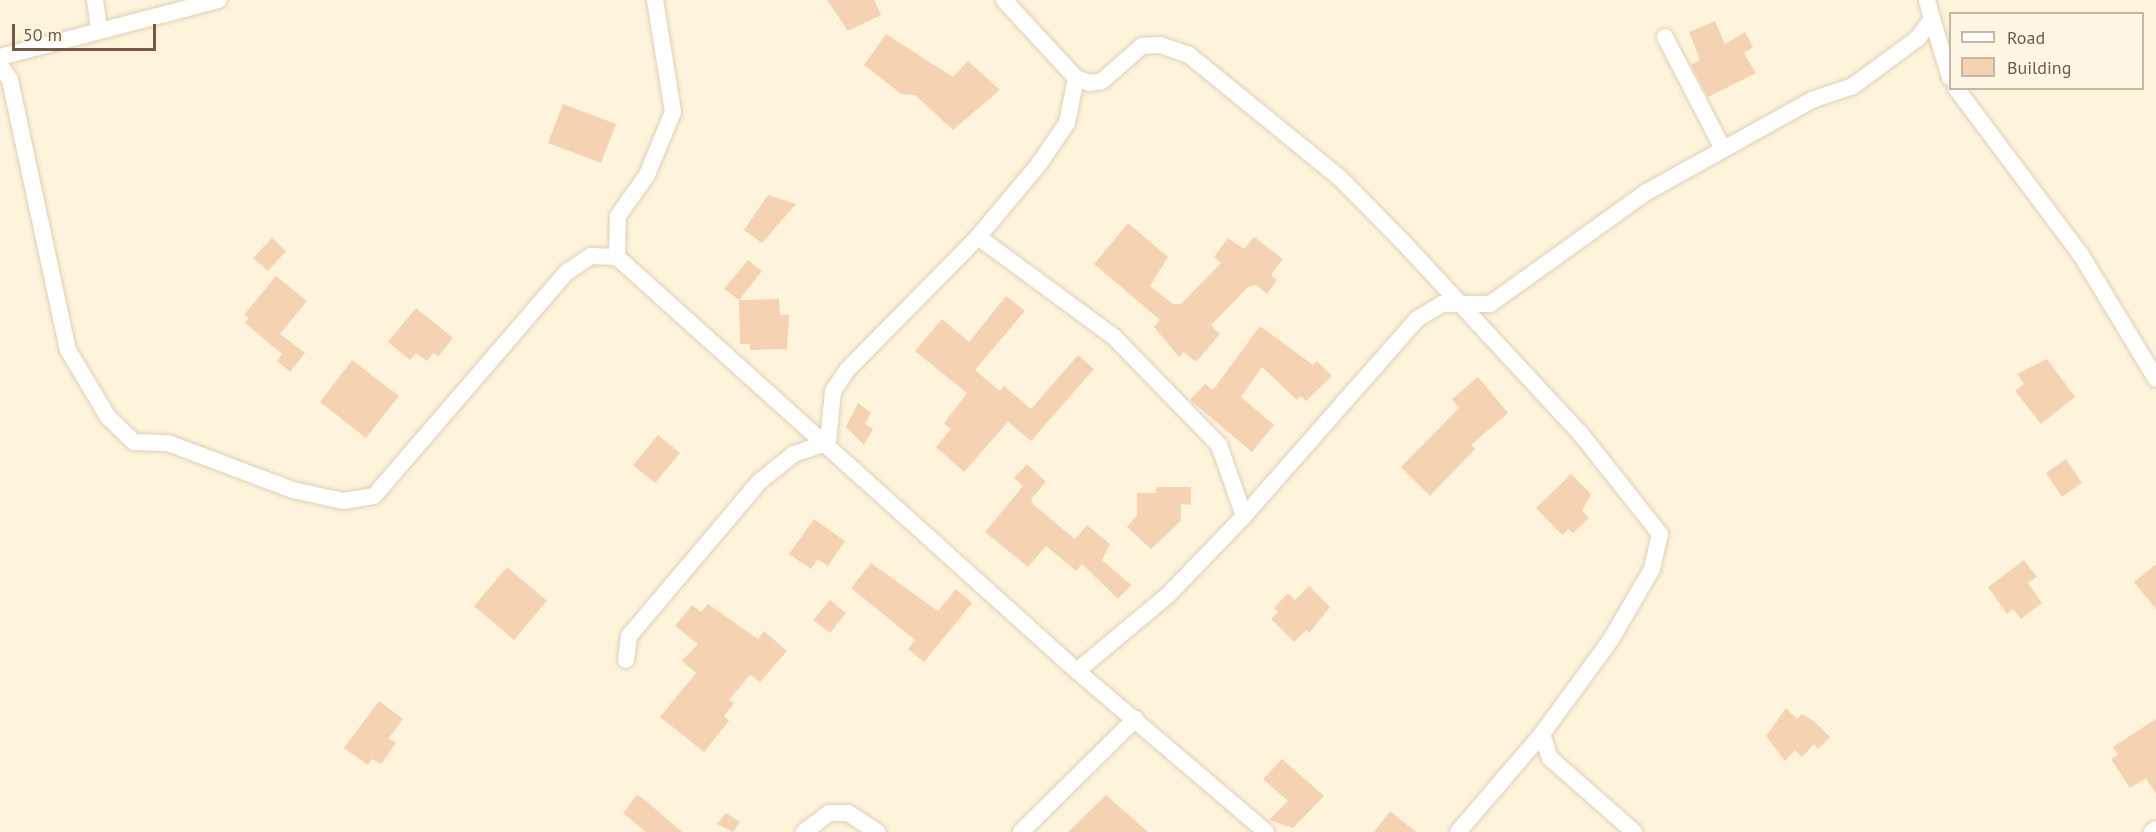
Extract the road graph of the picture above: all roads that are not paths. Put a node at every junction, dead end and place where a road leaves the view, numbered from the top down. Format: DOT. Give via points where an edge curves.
graph roads {
  1 [pos="95,0"];
  2 [pos="219,0"];
  3 [pos="655,0"];
  4 [pos="1004,0"];
  5 [pos="1927,0"];
  6 [pos="1932,19"];
  7 [pos="99,27"];
  8 [pos="1665,37"];
  9 [pos="0,57"];
  10 [pos="0,65"];
  11 [pos="1949,74"];
  12 [pos="1076,78"];
  13 [pos="1957,90"];
  14 [pos="1723,149"];
  15 [pos="978,237"];
  16 [pos="617,257"];
  17 [pos="1456,304"];
  18 [pos="2156,379"];
  19 [pos="828,442"];
  20 [pos="1244,516"];
  21 [pos="626,660"];
  22 [pos="1077,671"];
  23 [pos="1135,719"];
  24 [pos="1542,734"];
  25 [pos="2156,829"];
  26 [pos="804,832"];
  27 [pos="877,832"];
  28 [pos="1021,832"];
  29 [pos="1266,832"];
  30 [pos="1458,832"];
  31 [pos="1634,832"];
  32 [pos="2152,832"];
  1 -- 7 [label="street"];
  2 -- 7 [label="street"];
  3 -- 16 [label="street" via="673,112 647,175 618,216"];
  4 -- 12 [label="street"];
  5 -- 6 [label="street"];
  6 -- 11 [label="street"];
  6 -- 14 [label="street" via="1918,38 1853,86 1812,100"];
  7 -- 9 [label="street"];
  8 -- 14 [label="street"];
  10 -- 16 [label="street" via="10,80 68,350 108,417 134,442 168,443 293,490 343,501 374,496 567,272 591,255"];
  12 -- 15 [label="street" via="1067,123"];
  12 -- 17 [label="street" via="1102,81 1142,46 1160,45 1189,55 1340,178"];
  13 -- 18 [label="street" via="2081,255"];
  14 -- 17 [label="street" via="1646,193 1490,304"];
  15 -- 19 [label="street" via="847,370 832,391"];
  15 -- 20 [label="street" via="1114,337 1219,445"];
  16 -- 19 [label="street"];
  17 -- 20 [label="street" via="1432,308 1401,334"];
  17 -- 24 [label="street" via="1580,433 1660,534 1642,590"];
  19 -- 21 [label="street" via="794,454 759,482 629,636"];
  19 -- 22 [label="street"];
  20 -- 22 [label="street" via="1169,594"];
  22 -- 23 [label="street"];
  23 -- 28 [label="street"];
  23 -- 29 [label="street"];
  24 -- 30 [label="street"];
  24 -- 31 [label="street" via="1551,758"];
  25 -- 32 [label="street"];
  26 -- 27 [label="street" via="829,813 848,813"];
}
